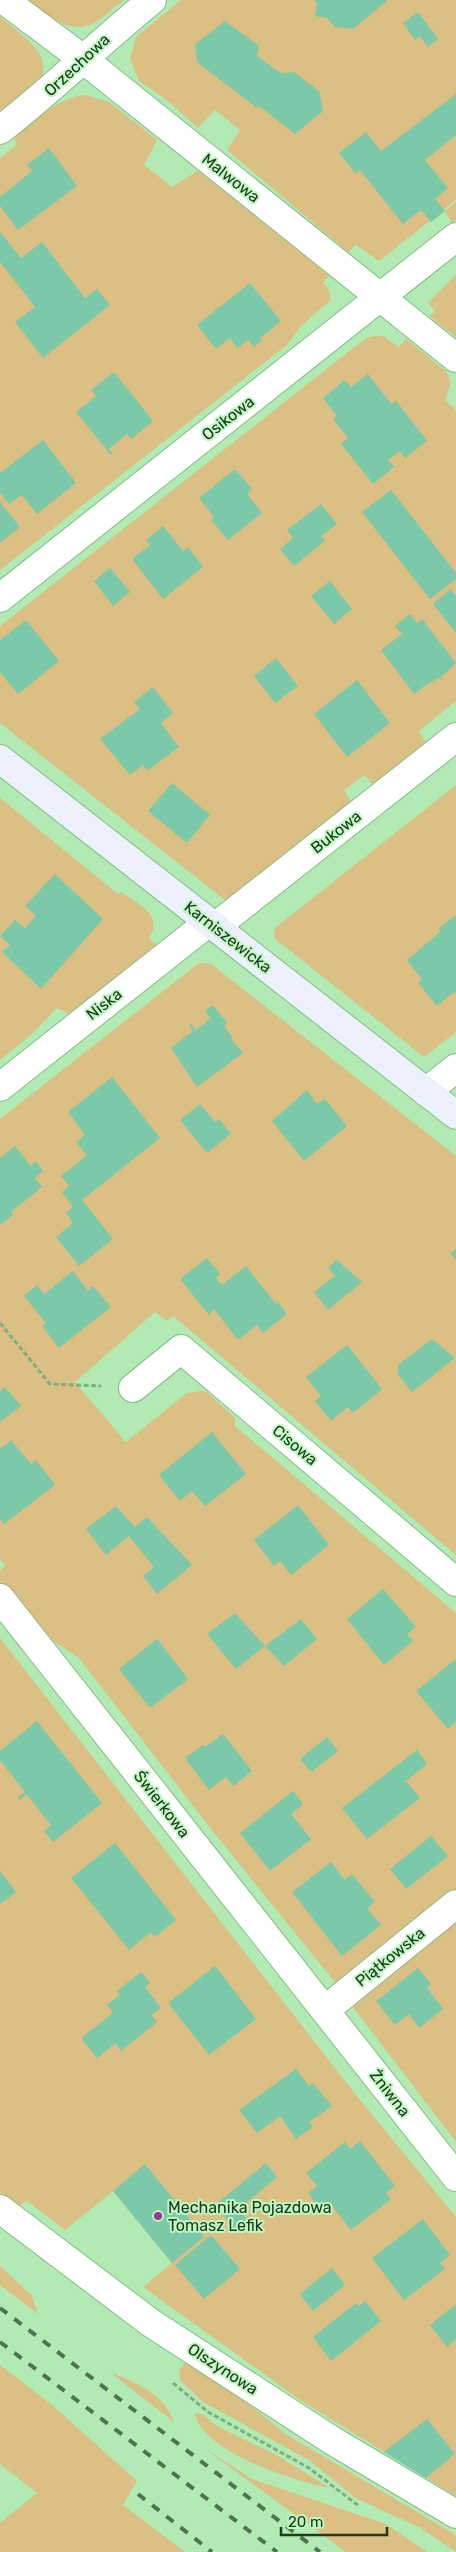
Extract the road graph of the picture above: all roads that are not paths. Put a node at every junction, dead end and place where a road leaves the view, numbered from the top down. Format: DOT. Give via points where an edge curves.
graph roads {
  1 [pos="4,0"];
  2 [pos="152,0"];
  3 [pos="83,59"];
  4 [pos="0,130"];
  5 [pos="456,237"];
  6 [pos="380,298"];
  7 [pos="456,358"];
  8 [pos="0,598"];
  9 [pos="456,737"];
  10 [pos="0,759"];
  11 [pos="212,924"];
  12 [pos="456,1068"];
  13 [pos="0,1087"];
  14 [pos="426,1092"];
  15 [pos="456,1115"];
  16 [pos="133,1388"];
  17 [pos="456,1582"];
  18 [pos="0,1598"];
  19 [pos="456,1904"];
  20 [pos="325,2010"];
  21 [pos="456,2176"];
  22 [pos="0,2209"];
  23 [pos="456,2514"];
  1 -- 3 [label="street, Malwowa"];
  2 -- 3 [label="street, Orzechowa"];
  3 -- 4 [label="street, Orzechowa" via="47,94"];
  3 -- 6 [label="street, Malwowa"];
  5 -- 6 [label="street, Osikowa"];
  6 -- 7 [label="street, Malwowa"];
  6 -- 8 [label="street, Osikowa"];
  9 -- 11 [label="street, Bukowa"];
  10 -- 11 [label="street, Karniszewicka"];
  11 -- 13 [label="street, Niska"];
  11 -- 14 [label="street, Karniszewicka"];
  12 -- 14 [label="street"];
  14 -- 15 [label="street, Karniszewicka"];
  16 -- 17 [label="street, Cisowa" via="181,1349"];
  18 -- 20 [label="street, Świerkowa"];
  19 -- 20 [label="street, Piątkowska"];
  20 -- 21 [label="street, Żniwna"];
  22 -- 23 [label="street, Olszynowa" via="151,2323 333,2441"];
}
